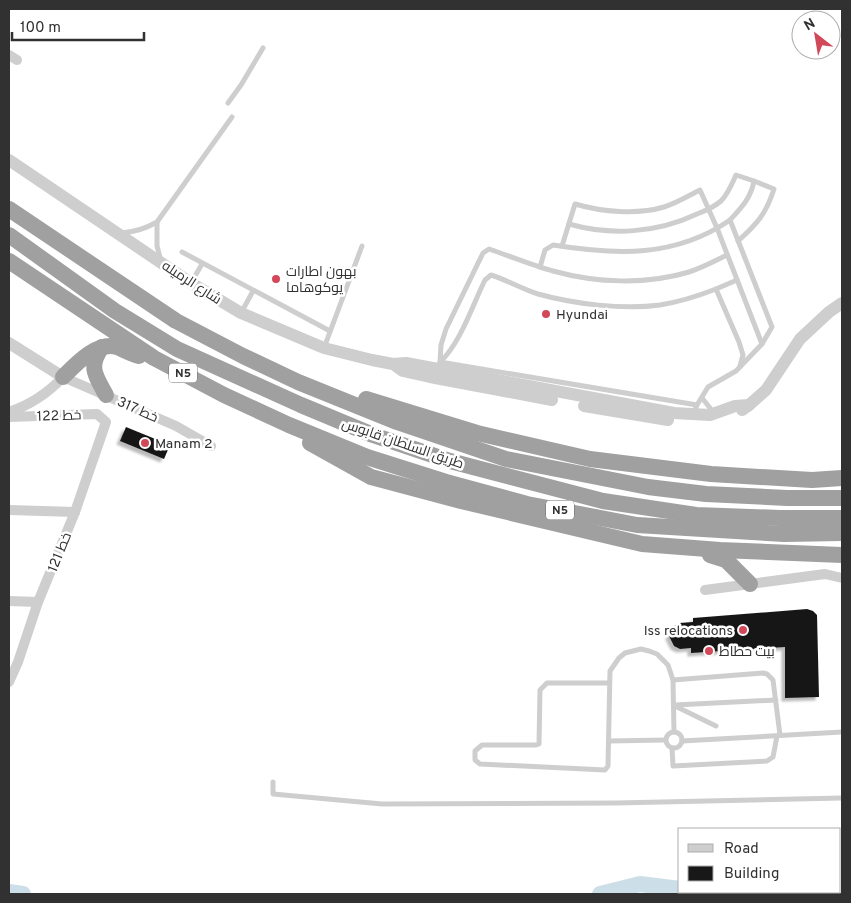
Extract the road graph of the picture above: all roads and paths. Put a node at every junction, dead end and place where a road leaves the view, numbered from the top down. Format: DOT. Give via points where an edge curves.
graph roads {
  1 [pos="263,48"];
  2 [pos="228,103"];
  3 [pos="232,117"];
  4 [pos="9,160"];
  5 [pos="754,181"];
  6 [pos="709,209"];
  7 [pos="9,210"];
  8 [pos="730,220"];
  9 [pos="156,222"];
  10 [pos="569,224"];
  11 [pos="717,228"];
  12 [pos="117,233"];
  13 [pos="9,235"];
  14 [pos="738,241"];
  15 [pos="362,246"];
  16 [pos="562,246"];
  17 [pos="182,252"];
  18 [pos="727,256"];
  19 [pos="9,261"];
  20 [pos="162,263"];
  21 [pos="202,264"];
  22 [pos="540,267"];
  23 [pos="737,280"];
  24 [pos="191,283"];
  25 [pos="716,289"];
  26 [pos="253,291"];
  27 [pos="842,303"];
  28 [pos="241,313"];
  29 [pos="330,331"];
  30 [pos="762,344"];
  31 [pos="13,346"];
  32 [pos="103,347"];
  33 [pos="324,348"];
  34 [pos="154,358"];
  35 [pos="393,364"];
  36 [pos="439,365"];
  37 [pos="740,367"];
  38 [pos="63,376"];
  39 [pos="298,382"];
  40 [pos="106,395"];
  41 [pos="702,398"];
  42 [pos="749,405"];
  43 [pos="695,410"];
  44 [pos="9,412"];
  45 [pos="714,414"];
  46 [pos="9,417"];
  47 [pos="655,418"];
  48 [pos="106,422"];
  49 [pos="289,425"];
  50 [pos="211,446"];
  51 [pos="842,478"];
  52 [pos="842,498"];
  53 [pos="9,510"];
  54 [pos="75,512"];
  55 [pos="842,518"];
  56 [pos="842,533"];
  57 [pos="683,548"];
  58 [pos="842,555"];
  59 [pos="842,578"];
  60 [pos="750,584"];
  61 [pos="704,590"];
  62 [pos="9,601"];
  63 [pos="38,602"];
  64 [pos="673,680"];
  65 [pos="9,682"];
  66 [pos="609,683"];
  67 [pos="776,700"];
  68 [pos="675,705"];
  69 [pos="716,726"];
  70 [pos="674,732"];
  71 [pos="842,732"];
  72 [pos="778,735"];
  73 [pos="665,740"];
  74 [pos="609,741"];
  75 [pos="682,741"];
  76 [pos="672,748"];
  77 [pos="273,782"];
  78 [pos="842,798"];
  1 -- 2 [label="lane"];
  3 -- 9 [label="lane"];
  4 -- 12 [label="street, شارع الرميله"];
  5 -- 6 [label="lane" via="736,175 725,196"];
  5 -- 8 [label="lane" via="745,204"];
  5 -- 14 [label="lane" via="774,188 762,218"];
  6 -- 10 [label="lane" via="668,226 647,230 598,231"];
  6 -- 10 [label="lane" via="700,190 650,210 606,211 575,204"];
  6 -- 11 [label="lane"];
  7 -- 39 [label="highway" via="176,321"];
  8 -- 11 [label="lane"];
  8 -- 14 [label="lane"];
  9 -- 12 [label="lane" via="146,228"];
  9 -- 20 [label="lane"];
  10 -- 16 [label="lane"];
  11 -- 16 [label="lane" via="682,244 635,252"];
  11 -- 18 [label="lane"];
  12 -- 20 [label="street, شارع الرميله"];
  13 -- 55 [label="highway, طريق السلطان قابوس / N5" via="177,349 374,435 450,461 603,501 696,515"];
  14 -- 30 [label="lane" via="772,327"];
  15 -- 29 [label="lane"];
  16 -- 22 [label="lane" via="553,245 545,250"];
  17 -- 21 [label="lane"];
  18 -- 22 [label="lane" via="690,272 648,280 579,277"];
  18 -- 23 [label="lane"];
  19 -- 34 [label="highway, طريق السلطان قابوس / N5"];
  20 -- 24 [label="street, شارع الرميله"];
  21 -- 24 [label="lane"];
  21 -- 26 [label="lane"];
  22 -- 36 [label="lane" via="486,250 446,329"];
  23 -- 25 [label="lane"];
  23 -- 30 [label="lane"];
  24 -- 28 [label="street, شارع الرميله"];
  25 -- 36 [label="lane" via="659,305 625,307 537,294 491,275 485,280 455,344"];
  25 -- 37 [label="lane" via="743,355"];
  26 -- 28 [label="lane"];
  26 -- 29 [label="lane"];
  27 -- 42 [label="street" via="800,339 766,390"];
  28 -- 33 [label="street, شارع الرميله"];
  29 -- 33 [label="lane"];
  30 -- 37 [label="lane"];
  31 -- 38 [label="street"];
  32 -- 34 [label="highway" via="115,346 135,355"];
  32 -- 38 [label="highway"];
  32 -- 40 [label="highway" via="93,364"];
  33 -- 35 [label="street, شارع الرميله"];
  34 -- 49 [label="highway, طريق السلطان قابوس / N5"];
  35 -- 36 [label="street"];
  35 -- 47 [label="street" via="403,371 430,377"];
  36 -- 43 [label="street" via="618,404"];
  37 -- 41 [label="lane" via="732,375 710,385"];
  38 -- 40 [label="street, خط 317"];
  38 -- 44 [label="street" via="52,389"];
  39 -- 51 [label="highway" via="477,433 590,459 711,474 812,480"];
  39 -- 52 [label="highway" via="397,422 506,459 686,492"];
  40 -- 50 [label="street, خط 317" via="176,426"];
  41 -- 43 [label="lane"];
  41 -- 45 [label="lane"];
  42 -- 45 [label="street" via="735,406"];
  42 -- 47 [label="street" via="726,418 706,423"];
  43 -- 45 [label="street"];
  43 -- 47 [label="street" via="688,418"];
  46 -- 48 [label="street, خط 122" via="97,414"];
  48 -- 54 [label="street, خط 121"];
  49 -- 56 [label="highway, طريق السلطان قابوس / N5" via="367,457 527,504 638,525 784,534"];
  49 -- 57 [label="highway" via="312,445 371,477 642,544"];
  53 -- 54 [label="street"];
  54 -- 63 [label="street, خط 121"];
  57 -- 58 [label="highway"];
  57 -- 60 [label="highway" via="726,560"];
  59 -- 60 [label="street" via="825,574"];
  60 -- 61 [label="street"];
  62 -- 63 [label="street"];
  63 -- 65 [label="street, خط 121"];
  64 -- 66 [label="lane" via="668,665 657,654 633,650 618,658 610,671"];
  64 -- 67 [label="lane" via="763,673 773,680"];
  64 -- 68 [label="lane"];
  66 -- 74 [label="lane"];
  66 -- 74 [label="lane" via="547,683 540,690 539,744 482,745 474,757 480,764 603,771 608,766"];
  67 -- 68 [label="lane"];
  67 -- 72 [label="lane"];
  68 -- 69 [label="lane"];
  68 -- 70 [label="lane"];
  70 -- 73 [label="lane" via="669,733"];
  70 -- 75 [label="lane"];
  71 -- 72 [label="lane"];
  72 -- 75 [label="lane"];
  72 -- 76 [label="lane" via="773,757 767,761 673,766"];
  73 -- 74 [label="lane"];
  73 -- 76 [label="lane"];
  75 -- 76 [label="lane" via="678,748"];
  77 -- 78 [label="lane" via="273,794 382,804"];
}
